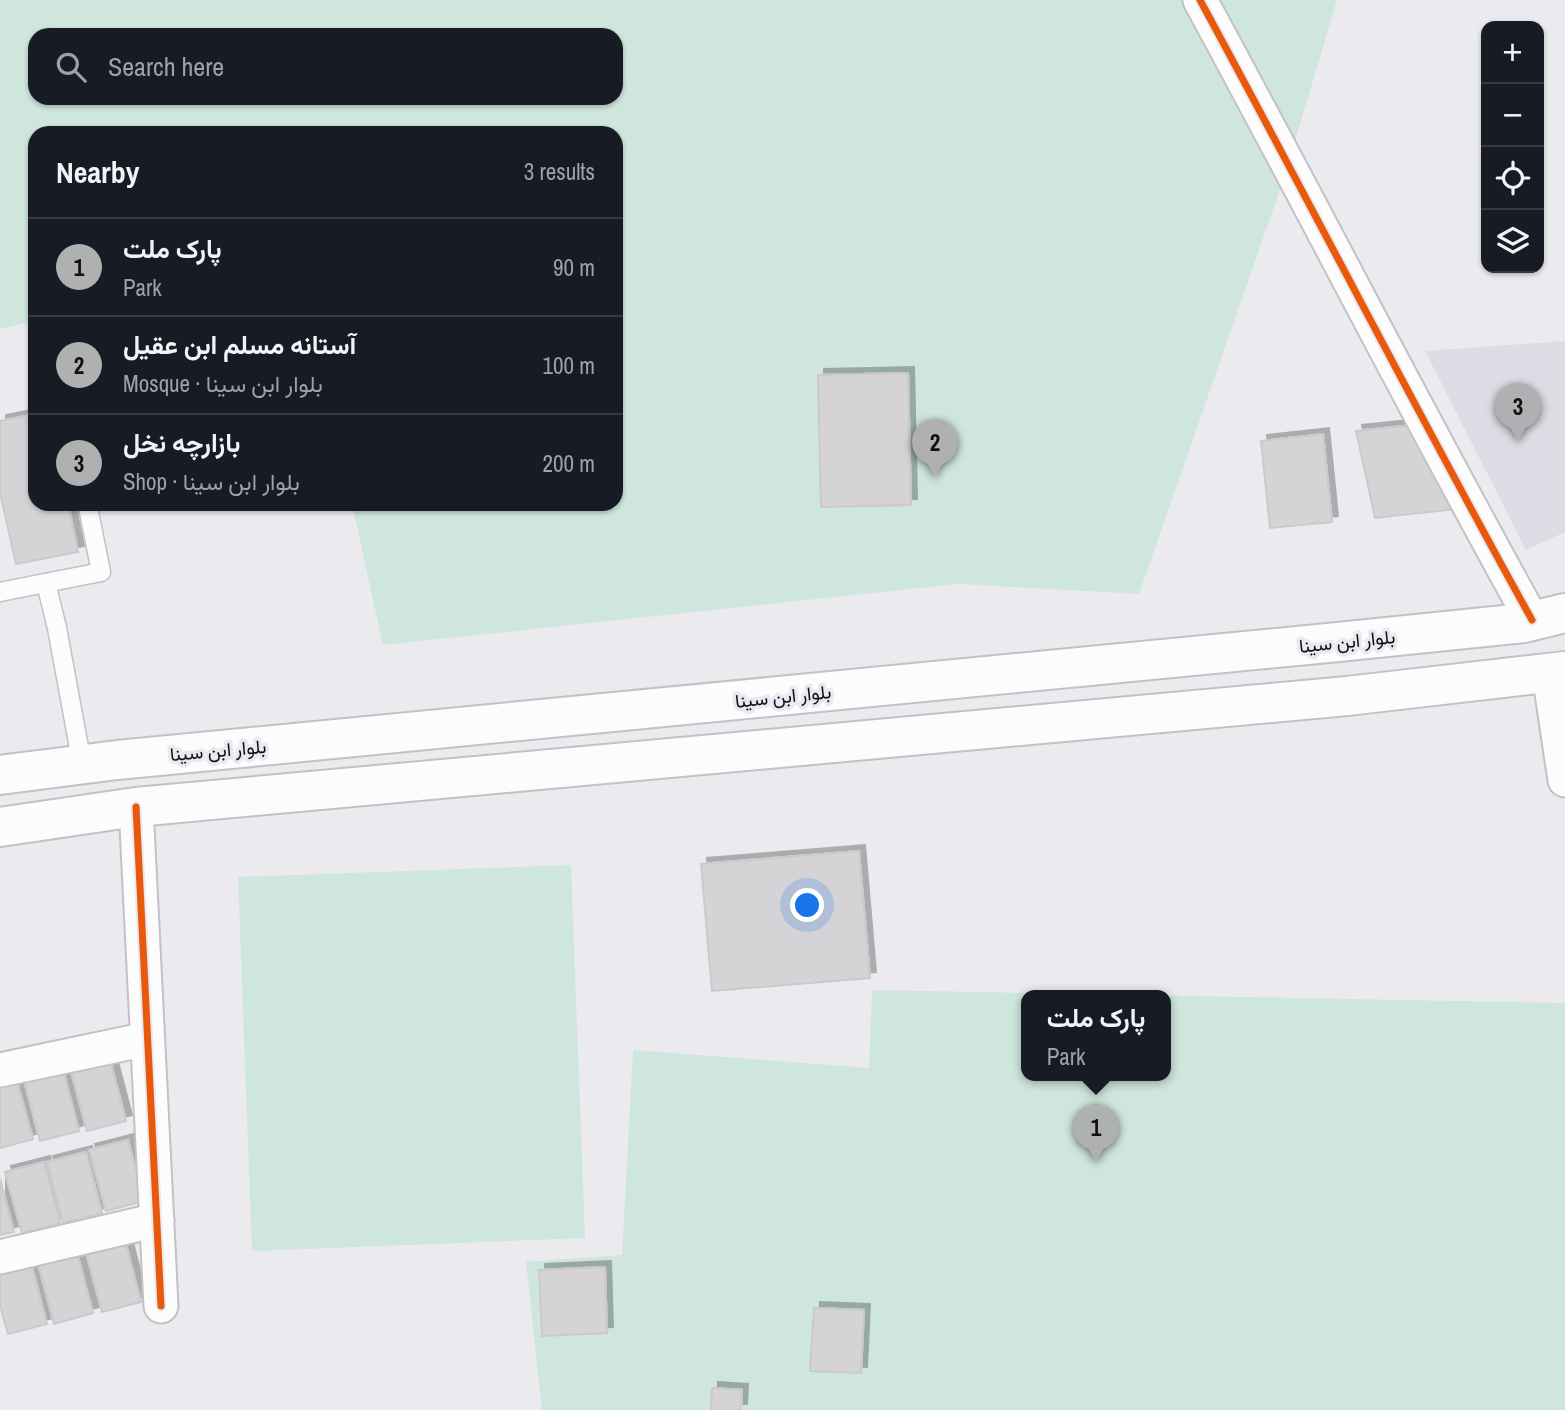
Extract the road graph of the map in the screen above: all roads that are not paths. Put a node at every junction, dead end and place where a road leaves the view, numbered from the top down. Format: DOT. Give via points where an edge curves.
graph roads {
  1 [pos="1200,0"];
  2 [pos="89,511"];
  3 [pos="46,583"];
  4 [pos="0,592"];
  5 [pos="1548,617"];
  6 [pos="1557,672"];
  7 [pos="82,764"];
  8 [pos="0,775"];
  9 [pos="1565,780"];
  10 [pos="136,807"];
  11 [pos="0,827"];
  12 [pos="147,1039"];
  13 [pos="0,1070"];
  14 [pos="157,1220"];
  15 [pos="0,1257"];
  16 [pos="161,1306"];
  1 -- 5 [label="street" via="1437,448"];
  2 -- 3 [label="lane" via="101,572"];
  3 -- 4 [label="lane"];
  3 -- 7 [label="lane"];
  5 -- 7 [label="main road, بلوار ابن سینا" via="1338,642"];
  6 -- 9 [label="street"];
  6 -- 10 [label="main road" via="1320,699"];
  7 -- 8 [label="main road, بلوار ابن سینا"];
  10 -- 11 [label="main road"];
  10 -- 12 [label="street"];
  12 -- 13 [label="street"];
  12 -- 14 [label="street"];
  14 -- 15 [label="street"];
  14 -- 16 [label="street"];
}
